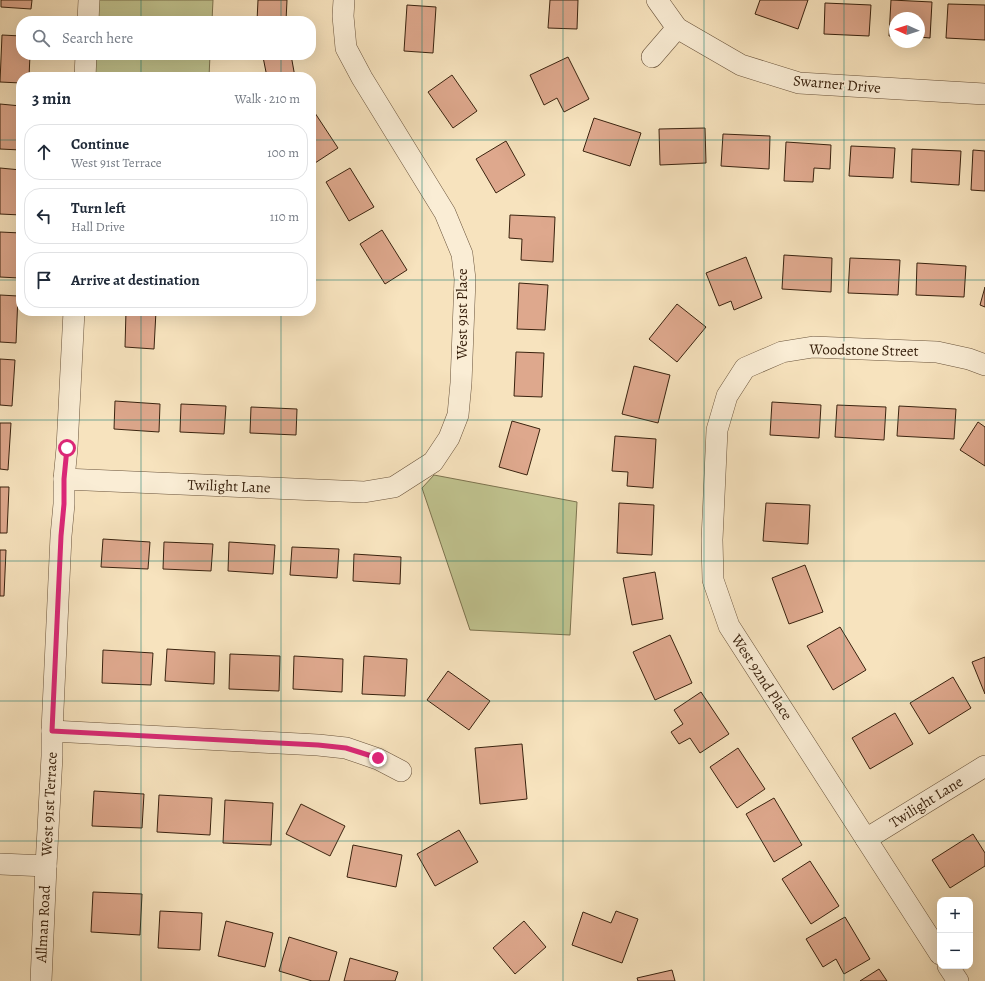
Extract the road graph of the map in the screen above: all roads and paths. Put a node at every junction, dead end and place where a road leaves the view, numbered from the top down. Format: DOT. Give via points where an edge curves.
graph roads {
  1 [pos="88,0"];
  2 [pos="344,0"];
  3 [pos="657,0"];
  4 [pos="88,16"];
  5 [pos="677,28"];
  6 [pos="652,57"];
  7 [pos="86,60"];
  8 [pos="85,72"];
  9 [pos="985,94"];
  10 [pos="74,316"];
  11 [pos="985,365"];
  12 [pos="745,368"];
  13 [pos="64,479"];
  14 [pos="394,486"];
  15 [pos="52,731"];
  16 [pos="985,766"];
  17 [pos="401,771"];
  18 [pos="866,839"];
  19 [pos="0,864"];
  20 [pos="46,866"];
  21 [pos="937,949"];
  22 [pos="950,969"];
  23 [pos="41,981"];
  24 [pos="958,981"];
  1 -- 4 [label="street"];
  2 -- 14 [label="street, West 91st Place" via="346,48 445,213 462,254 465,279 458,415 449,438 432,462"];
  3 -- 5 [label="street, Swarner Drive"];
  5 -- 6 [label="street"];
  5 -- 9 [label="street, Swarner Drive" via="741,65 799,83"];
  7 -- 8 [label="street"];
  10 -- 13 [label="street, West 91st Terrace"];
  11 -- 12 [label="street, Woodstone Street" via="937,352 813,348 782,352"];
  12 -- 18 [label="street, West 92nd Place" via="727,396 717,430 712,540 713,580 729,626"];
  13 -- 14 [label="street, Twilight Lane" via="364,492"];
  13 -- 15 [label="street, West 91st Terrace"];
  15 -- 17 [label="street" via="346,748 378,758"];
  15 -- 20 [label="street, West 91st Terrace"];
  16 -- 18 [label="street, Twilight Lane"];
  18 -- 21 [label="street, West 92nd Place"];
  19 -- 20 [label="street"];
  20 -- 23 [label="street, Allman Road"];
  22 -- 24 [label="street"];
}
